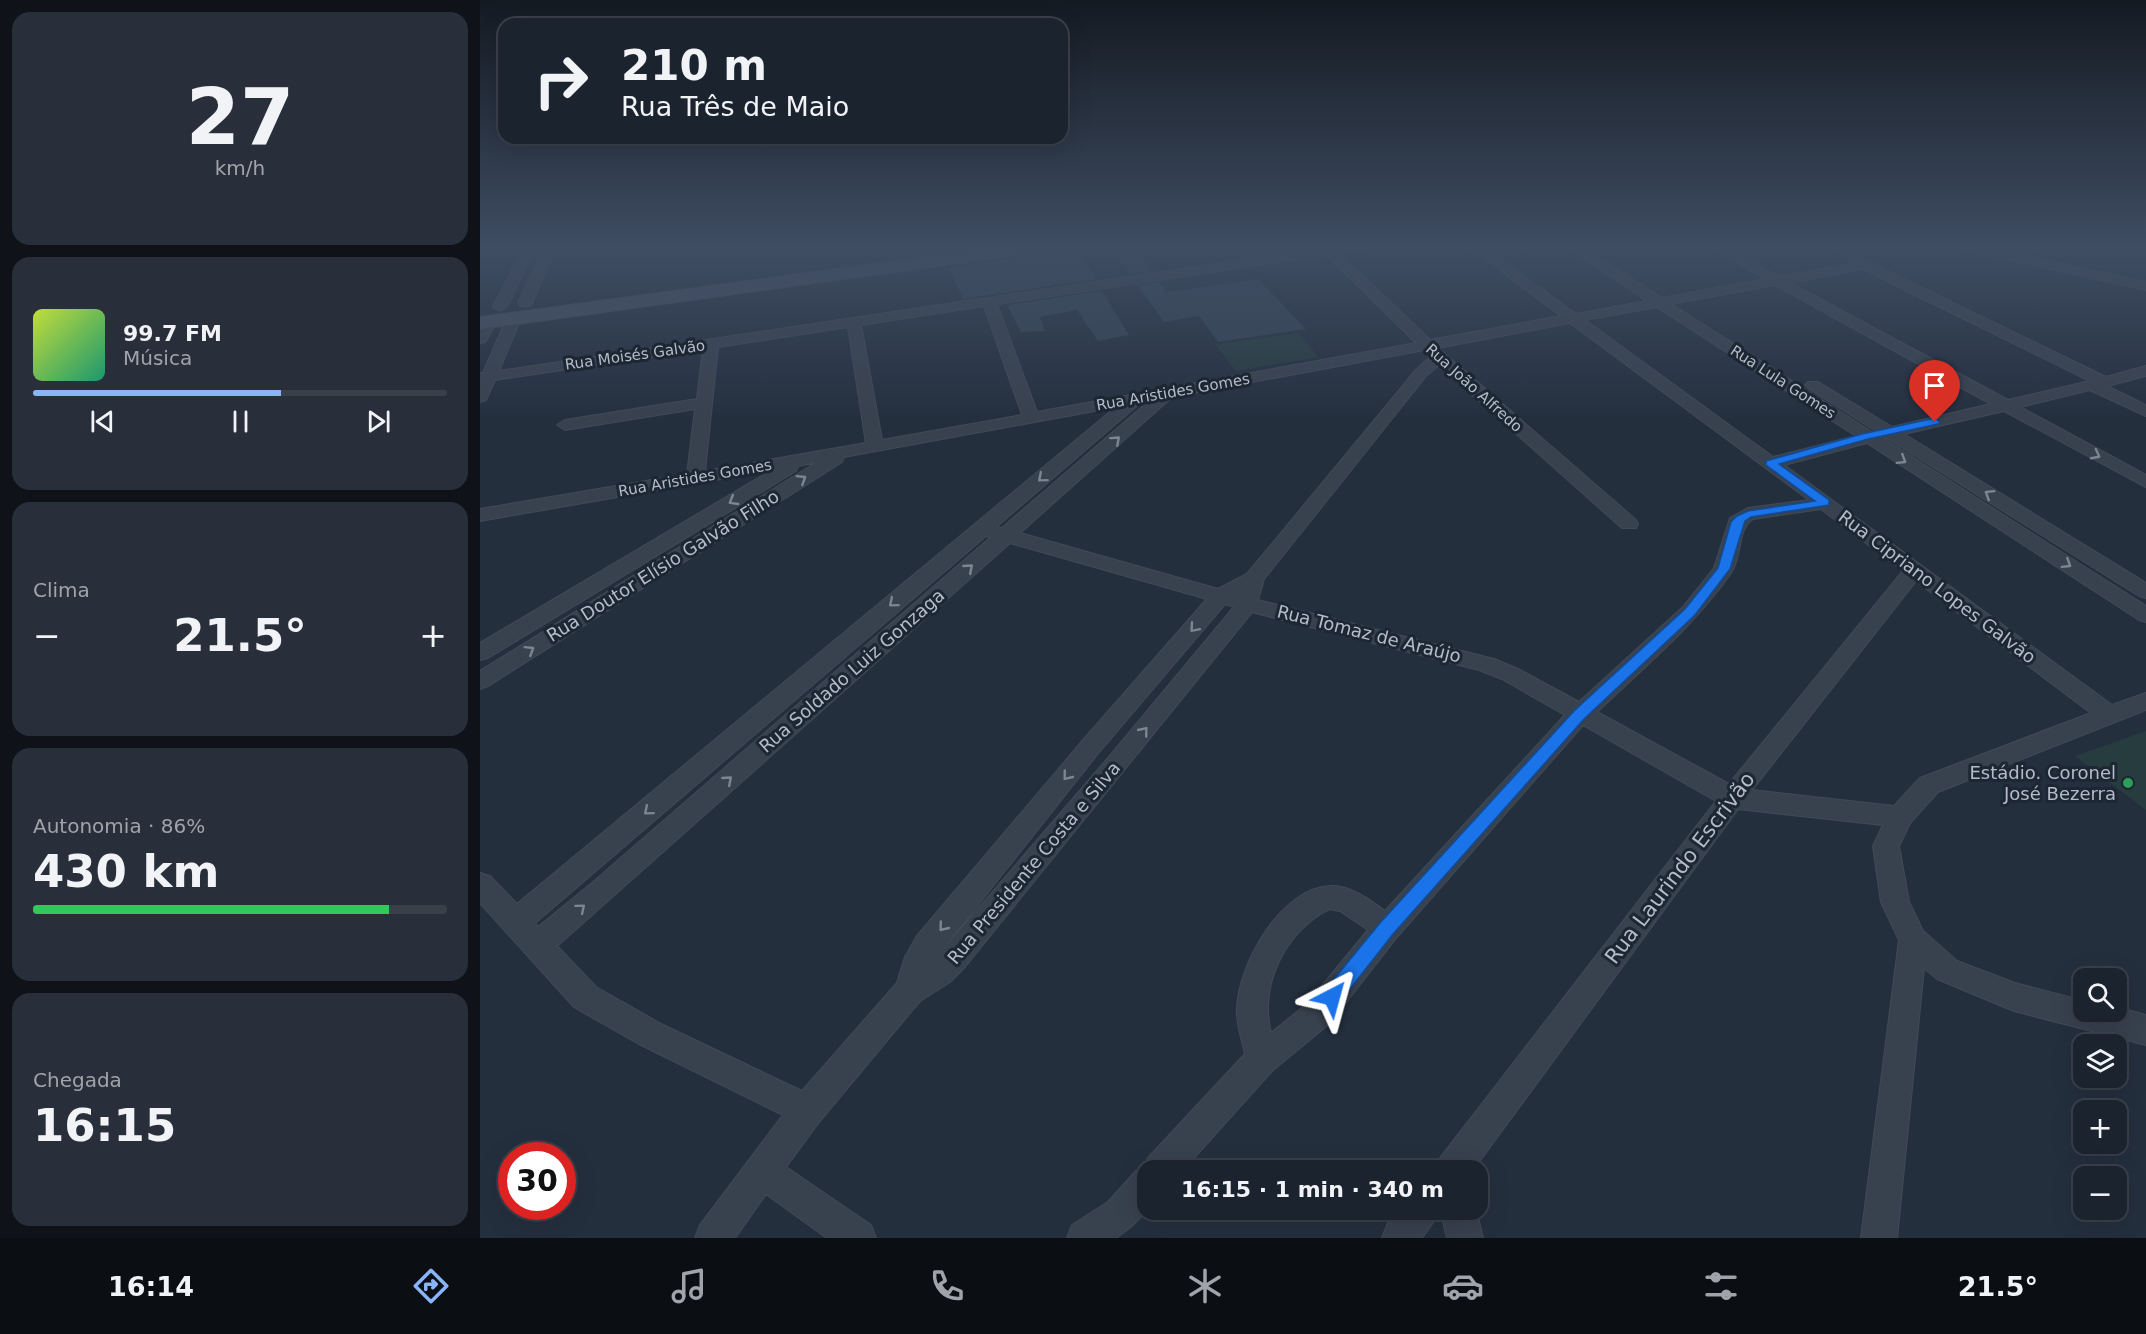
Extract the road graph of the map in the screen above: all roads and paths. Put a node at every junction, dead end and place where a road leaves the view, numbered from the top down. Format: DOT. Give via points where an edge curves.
graph roads {
  1 [pos="990,303"];
  2 [pos="523,304"];
  3 [pos="582,304"];
  4 [pos="984,304"];
  5 [pos="1384,304"];
  6 [pos="1552,304"];
  7 [pos="1654,304"];
  8 [pos="1673,304"];
  9 [pos="1674,304"];
  10 [pos="1823,304"];
  11 [pos="1832,304"];
  12 [pos="1942,304"];
  13 [pos="493,316"];
  14 [pos="1573,319"];
  15 [pos="854,322"];
  16 [pos="1895,334"];
  17 [pos="1879,338"];
  18 [pos="480,339"];
  19 [pos="711,344"];
  20 [pos="1426,345"];
  21 [pos="1439,357"];
  22 [pos="1780,364"];
  23 [pos="1761,368"];
  24 [pos="2146,371"];
  25 [pos="484,377"];
  26 [pos="2098,383"];
  27 [pos="1166,394"];
  28 [pos="480,397"];
  29 [pos="1135,399"];
  30 [pos="703,403"];
  31 [pos="2022,403"];
  32 [pos="2005,406"];
  33 [pos="2146,411"];
  34 [pos="1031,417"];
  35 [pos="565,425"];
  36 [pos="1888,432"];
  37 [pos="1866,436"];
  38 [pos="875,446"];
  39 [pos="846,452"];
  40 [pos="1066,458"];
  41 [pos="801,460"];
  42 [pos="1089,463"];
  43 [pos="1770,463"];
  44 [pos="2146,468"];
  45 [pos="695,478"];
  46 [pos="2146,483"];
  47 [pos="1825,503"];
  48 [pos="2014,510"];
  49 [pos="480,515"];
  50 [pos="1992,516"];
  51 [pos="1629,524"];
  52 [pos="982,529"];
  53 [pos="1005,535"];
  54 [pos="617,571"];
  55 [pos="1914,572"];
  56 [pos="1254,578"];
  57 [pos="641,580"];
  58 [pos="2146,591"];
  59 [pos="1221,596"];
  60 [pos="1247,604"];
  61 [pos="2146,615"];
  62 [pos="834,652"];
  63 [pos="480,653"];
  64 [pos="863,661"];
  65 [pos="480,681"];
  66 [pos="2146,701"];
  67 [pos="1579,715"];
  68 [pos="2109,715"];
  69 [pos="750,724"];
  70 [pos="778,736"];
  71 [pos="1092,746"];
  72 [pos="1123,757"];
  73 [pos="1732,798"];
  74 [pos="1900,817"];
  75 [pos="1020,832"];
  76 [pos="1049,844"];
  77 [pos="480,884"];
  78 [pos="516,922"];
  79 [pos="1387,928"];
  80 [pos="1913,940"];
  81 [pos="536,946"];
  82 [pos="909,991"];
  83 [pos="2146,1030"];
  84 [pos="1262,1059"];
  85 [pos="807,1110"];
  86 [pos="1169,1160"];
  87 [pos="1460,1160"];
  88 [pos="761,1170"];
  89 [pos="1137,1195"];
  90 [pos="1414,1220"];
  91 [pos="1461,1220"];
  92 [pos="713,1238"];
  93 [pos="858,1238"];
  94 [pos="1085,1238"];
  95 [pos="1400,1238"];
  96 [pos="1465,1238"];
  97 [pos="1879,1238"];
  1 -- 34 [label="street"];
  2 -- 13 [label="street"];
  3 -- 13 [label="street"];
  4 -- 15 [label="street, Rua Moisés Galvão"];
  5 -- 20 [label="street, Rua João Alfredo"];
  6 -- 14 [label="street, Rua Cipriano Lopes Galvão"];
  7 -- 14 [label="street, Rua Aristides Gomes"];
  8 -- 23 [label="street, Rua Lula Gomes"];
  9 -- 22 [label="street, Rua Lula Gomes"];
  10 -- 17 [label="street"];
  11 -- 16 [label="street"];
  12 -- 26 [label="street"];
  13 -- 18 [label="street"];
  13 -- 25 [label="street"];
  14 -- 20 [label="street, Rua Aristides Gomes"];
  14 -- 43 [label="street, Rua Cipriano Lopes Galvão"];
  15 -- 19 [label="street, Rua Moisés Galvão"];
  15 -- 38 [label="street"];
  16 -- 17 [label="street"];
  16 -- 31 [label="street"];
  17 -- 32 [label="street"];
  19 -- 25 [label="street, Rua Moisés Galvão"];
  19 -- 30 [label="street"];
  20 -- 21 [label="street, Rua João Alfredo"];
  20 -- 27 [label="street, Rua Aristides Gomes"];
  21 -- 51 [label="street, Rua João Alfredo"];
  21 -- 56 [label="street, Rua Presidente Costa e Silva"];
  22 -- 23 [label="street"];
  22 -- 36 [label="street, Rua Lula Gomes"];
  23 -- 37 [label="street, Rua Lula Gomes"];
  24 -- 26 [label="street"];
  25 -- 28 [label="street"];
  26 -- 31 [label="street"];
  26 -- 33 [label="street"];
  27 -- 29 [label="street, Rua Aristides Gomes"];
  42 -- 27 [label="street, Rua Soldado Luiz Gonzaga, one-way"];
  29 -- 34 [label="street, Rua Aristides Gomes"];
  29 -- 40 [label="street, Rua Soldado Luiz Gonzaga"];
  30 -- 35 [label="street"];
  30 -- 45 [label="street"];
  31 -- 32 [label="street"];
  31 -- 44 [label="street"];
  32 -- 36 [label="street"];
  32 -- 46 [label="street, one-way"];
  34 -- 38 [label="street, Rua Aristides Gomes"];
  36 -- 37 [label="street"];
  48 -- 36 [label="street, Rua Lula Gomes, one-way"];
  37 -- 43 [label="street"];
  37 -- 50 [label="street, Rua Lula Gomes, one-way"];
  38 -- 39 [label="street, Rua Aristides Gomes"];
  39 -- 41 [label="street, Rua Aristides Gomes"];
  57 -- 39 [label="street, Rua Doutor Elísio Galvão Filho, one-way"];
  40 -- 42 [label="street"];
  40 -- 52 [label="street, Rua Soldado Luiz Gonzaga, one-way"];
  41 -- 45 [label="street, Rua Aristides Gomes"];
  41 -- 54 [label="street, one-way"];
  42 -- 53 [label="street, Rua Soldado Luiz Gonzaga"];
  43 -- 47 [label="street, Rua Cipriano Lopes Galvão"];
  45 -- 49 [label="street, Rua Aristides Gomes"];
  47 -- 55 [label="street, Rua Cipriano Lopes Galvão"];
  47 -- 67 [label="street" via="1741,518 1724,569 1690,612"];
  48 -- 50 [label="street"];
  48 -- 58 [label="street, Rua Lula Gomes"];
  50 -- 61 [label="street, Rua Lula Gomes, one-way"];
  52 -- 53 [label="street, Rua Tomaz de Araújo"];
  52 -- 62 [label="street, Rua Soldado Luiz Gonzaga, one-way"];
  53 -- 59 [label="street, Rua Tomaz de Araújo"];
  64 -- 53 [label="street, Rua Soldado Luiz Gonzaga, one-way"];
  54 -- 57 [label="street"];
  54 -- 63 [label="street"];
  55 -- 68 [label="street, Rua Cipriano Lopes Galvão"];
  55 -- 73 [label="street, Rua Laurindo Escrivão"];
  56 -- 59 [label="street, Rua Presidente Costa e Silva"];
  56 -- 60 [label="street, Rua Presidente Costa e Silva"];
  65 -- 57 [label="street, Rua Doutor Elísio Galvão Filho, one-way"];
  59 -- 60 [label="street, Rua Tomaz de Araújo"];
  59 -- 71 [label="street, Rua Presidente Costa e Silva, one-way"];
  60 -- 67 [label="street, Rua Tomaz de Araújo" via="1486,664"];
  72 -- 60 [label="street, Rua Presidente Costa e Silva, one-way"];
  62 -- 64 [label="street"];
  62 -- 69 [label="street, Rua Soldado Luiz Gonzaga"];
  64 -- 70 [label="street, Rua Soldado Luiz Gonzaga"];
  66 -- 68 [label="street"];
  67 -- 73 [label="street, Rua Tomaz de Araújo"];
  67 -- 79 [label="street"];
  68 -- 74 [label="street" via="1929,785"];
  69 -- 70 [label="street"];
  69 -- 78 [label="street, Rua Soldado Luiz Gonzaga, one-way"];
  81 -- 70 [label="street, Rua Soldado Luiz Gonzaga, one-way"];
  71 -- 72 [label="street"];
  71 -- 75 [label="street, Rua Presidente Costa e Silva, one-way"];
  72 -- 76 [label="street, Rua Presidente Costa e Silva"];
  73 -- 74 [label="street"];
  73 -- 87 [label="street, Rua Laurindo Escrivão"];
  74 -- 80 [label="street" via="1886,846 1895,902"];
  75 -- 76 [label="street"];
  75 -- 82 [label="street, Rua Presidente Costa e Silva, one-way" via="927,945"];
  76 -- 82 [label="street, Rua Presidente Costa e Silva" via="953,960 940,973"];
  77 -- 78 [label="street"];
  78 -- 81 [label="street"];
  79 -- 84 [label="street" via="1318,1014"];
  79 -- 84 [label="street" via="1336,898 1326,898 1295,916 1268,951 1257,975 1251,1008"];
  80 -- 83 [label="street" via="1947,970 2014,997"];
  80 -- 97 [label="street"];
  81 -- 85 [label="street" via="585,997 650,1034"];
  82 -- 85 [label="street"];
  84 -- 86 [label="street"];
  85 -- 88 [label="street"];
  88 -- 92 [label="street"];
  88 -- 93 [label="street"];
  89 -- 94 [label="street" via="1120,1214"];
  90 -- 95 [label="street"];
  91 -- 96 [label="street"];
}
